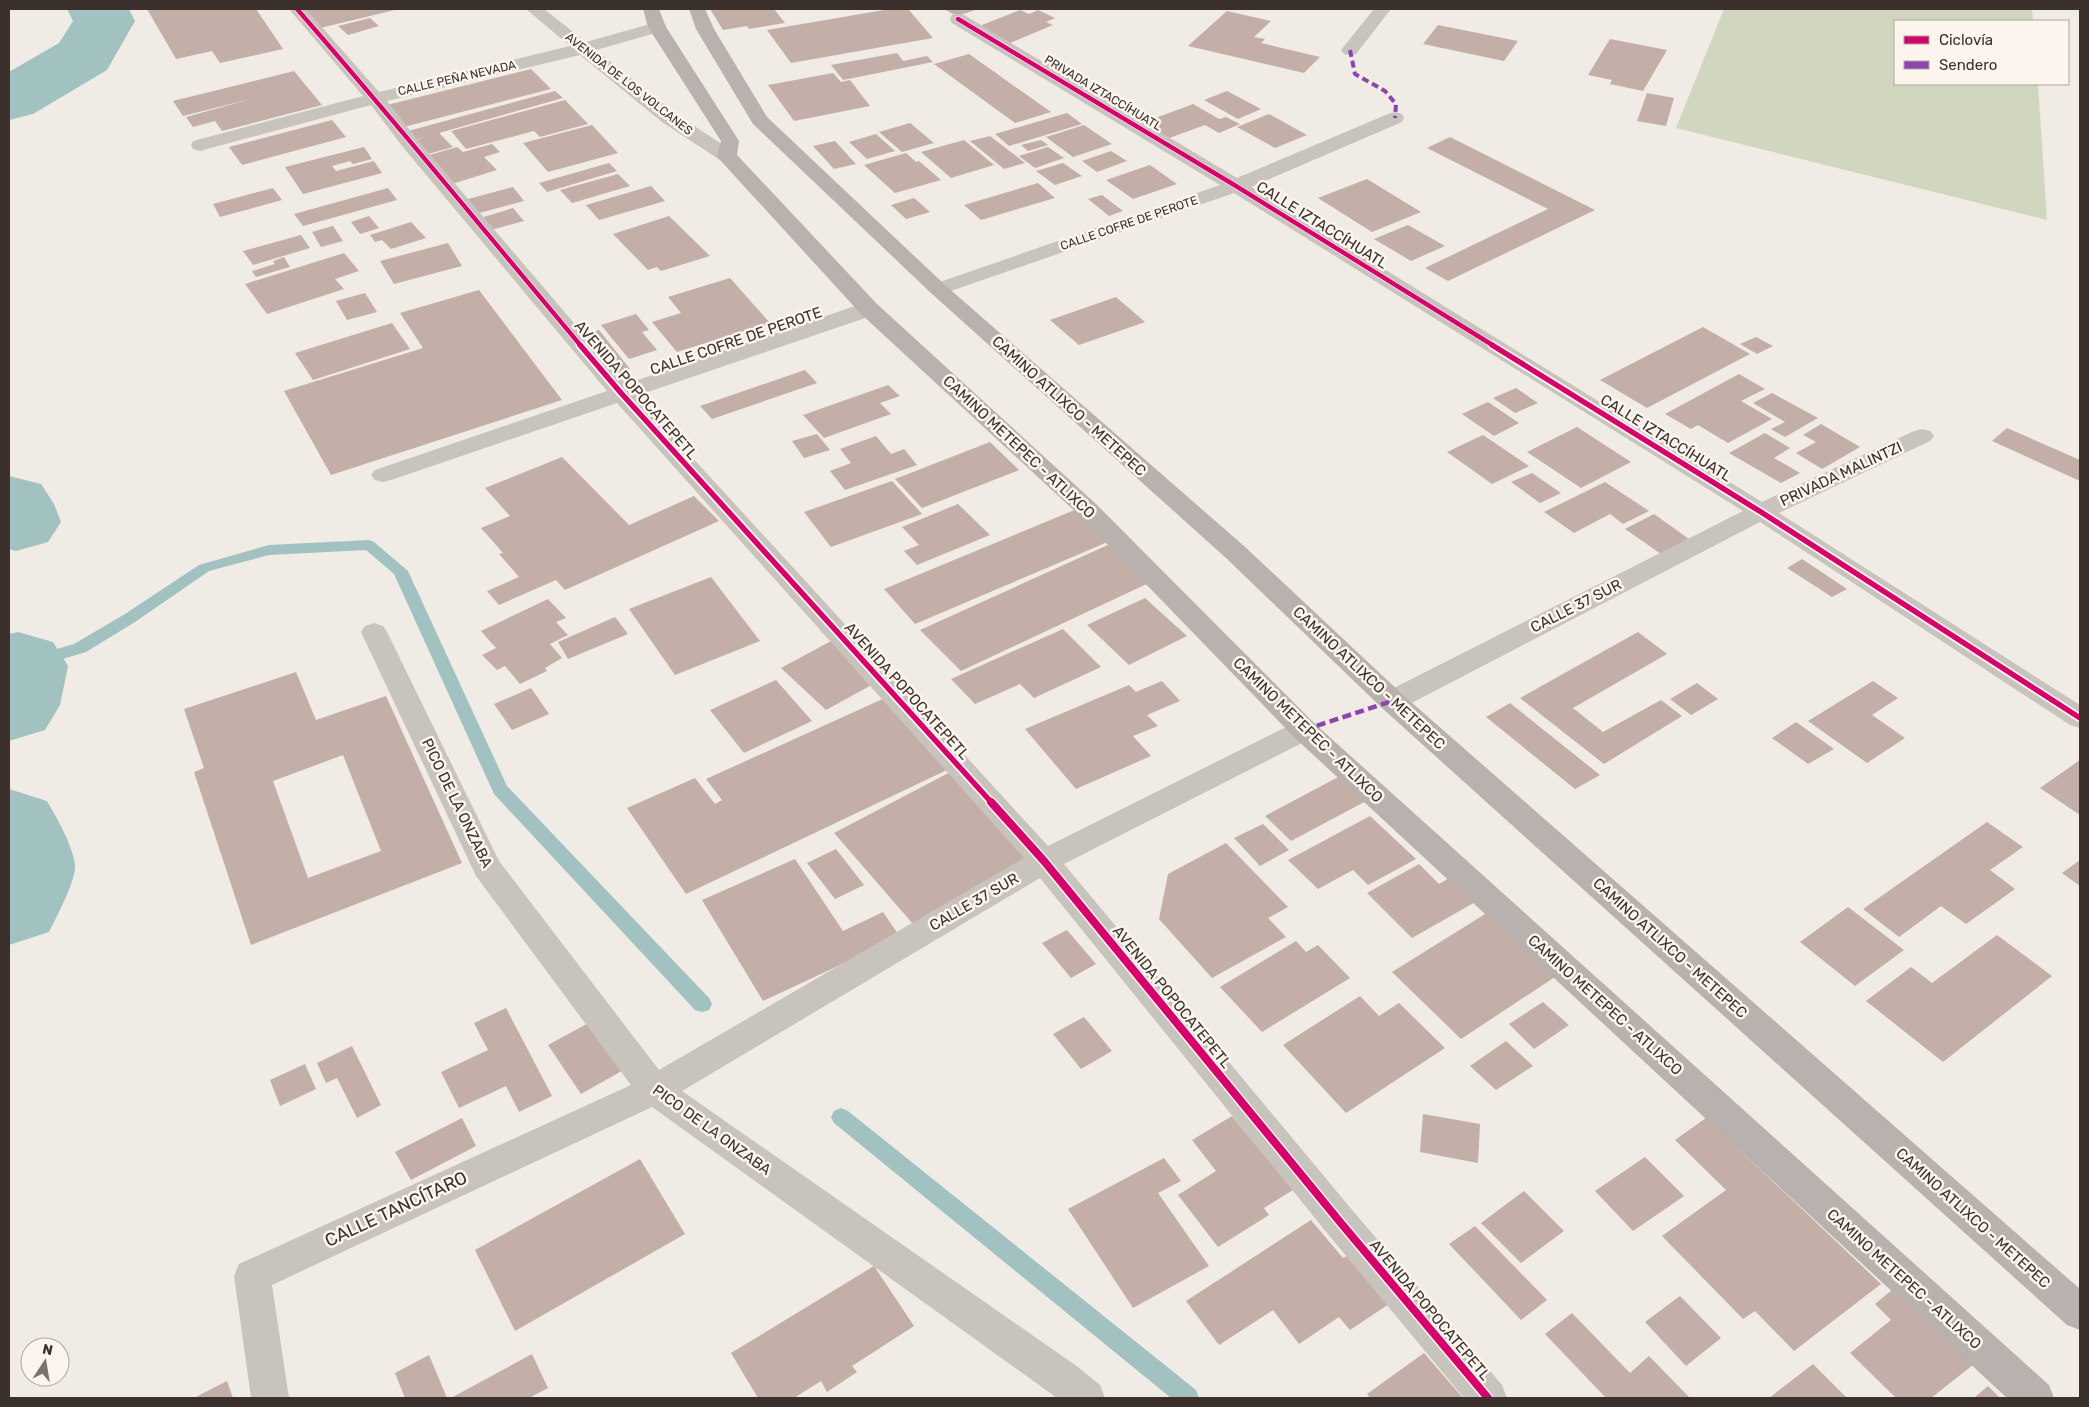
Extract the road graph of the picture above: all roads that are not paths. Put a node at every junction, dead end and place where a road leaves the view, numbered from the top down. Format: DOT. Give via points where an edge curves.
graph roads {
  1 [pos="297,9"];
  2 [pos="534,9"];
  3 [pos="697,9"];
  4 [pos="1383,9"];
  5 [pos="654,18"];
  6 [pos="958,20"];
  7 [pos="581,49"];
  8 [pos="1350,50"];
  9 [pos="375,98"];
  10 [pos="1395,118"];
  11 [pos="200,145"];
  12 [pos="727,156"];
  13 [pos="1236,186"];
  14 [pos="938,289"];
  15 [pos="869,309"];
  16 [pos="621,393"];
  17 [pos="1922,436"];
  18 [pos="384,475"];
  19 [pos="1761,512"];
  20 [pos="374,632"];
  21 [pos="1392,701"];
  22 [pos="2080,718"];
  23 [pos="1304,730"];
  24 [pos="1044,861"];
  25 [pos="654,1090"];
  26 [pos="2080,1314"];
  27 [pos="270,1398"];
  28 [pos="1086,1398"];
  29 [pos="1488,1398"];
  30 [pos="2035,1398"];
  1 -- 9 [label="street, AVENIDA POPOCATEPETL"];
  2 -- 7 [label="street, AVENIDA DE LOS VOLCANES"];
  3 -- 14 [label="main road, CAMINO ATLIXCO - METEPEC" via="705,29 760,120"];
  4 -- 8 [label="street"];
  5 -- 7 [label="street, CALLE PEÑA NEVADA"];
  5 -- 12 [label="main road" via="730,141"];
  6 -- 13 [label="street, PRIVADA IZTACCÍHUATL"];
  7 -- 9 [label="street, CALLE PEÑA NEVADA"];
  7 -- 12 [label="street, AVENIDA DE LOS VOLCANES" via="669,118"];
  9 -- 11 [label="street, CALLE PEÑA NEVADA"];
  9 -- 16 [label="street, AVENIDA POPOCATEPETL"];
  10 -- 13 [label="street, CALLE COFRE DE PEROTE"];
  12 -- 15 [label="main road, CAMINO METEPEC - ATLIXCO"];
  13 -- 14 [label="street, CALLE COFRE DE PEROTE"];
  13 -- 19 [label="street, CALLE IZTACCÍHUATL"];
  14 -- 21 [label="main road, CAMINO ATLIXCO - METEPEC" via="1235,552"];
  15 -- 16 [label="street, CALLE COFRE DE PEROTE"];
  15 -- 23 [label="main road, CAMINO METEPEC - ATLIXCO" via="1086,509"];
  16 -- 18 [label="street, CALLE COFRE DE PEROTE"];
  16 -- 24 [label="street, AVENIDA POPOCATEPETL"];
  17 -- 19 [label="street, PRIVADA MALINTZI"];
  19 -- 21 [label="street, CALLE 37 SUR"];
  19 -- 22 [label="street, CALLE IZTACCÍHUATL"];
  20 -- 25 [label="street, PICO DE LA ONZABA" via="487,868"];
  21 -- 26 [label="main road, CAMINO ATLIXCO - METEPEC"];
  23 -- 24 [label="street, CALLE 37 SUR"];
  23 -- 30 [label="main road, CAMINO METEPEC - ATLIXCO"];
  24 -- 25 [label="street, CALLE 37 SUR"];
  24 -- 29 [label="street, AVENIDA POPOCATEPETL"];
  25 -- 27 [label="street, CALLE TANCÍTARO" via="252,1276"];
  25 -- 28 [label="street, PICO DE LA ONZABA"];
}
